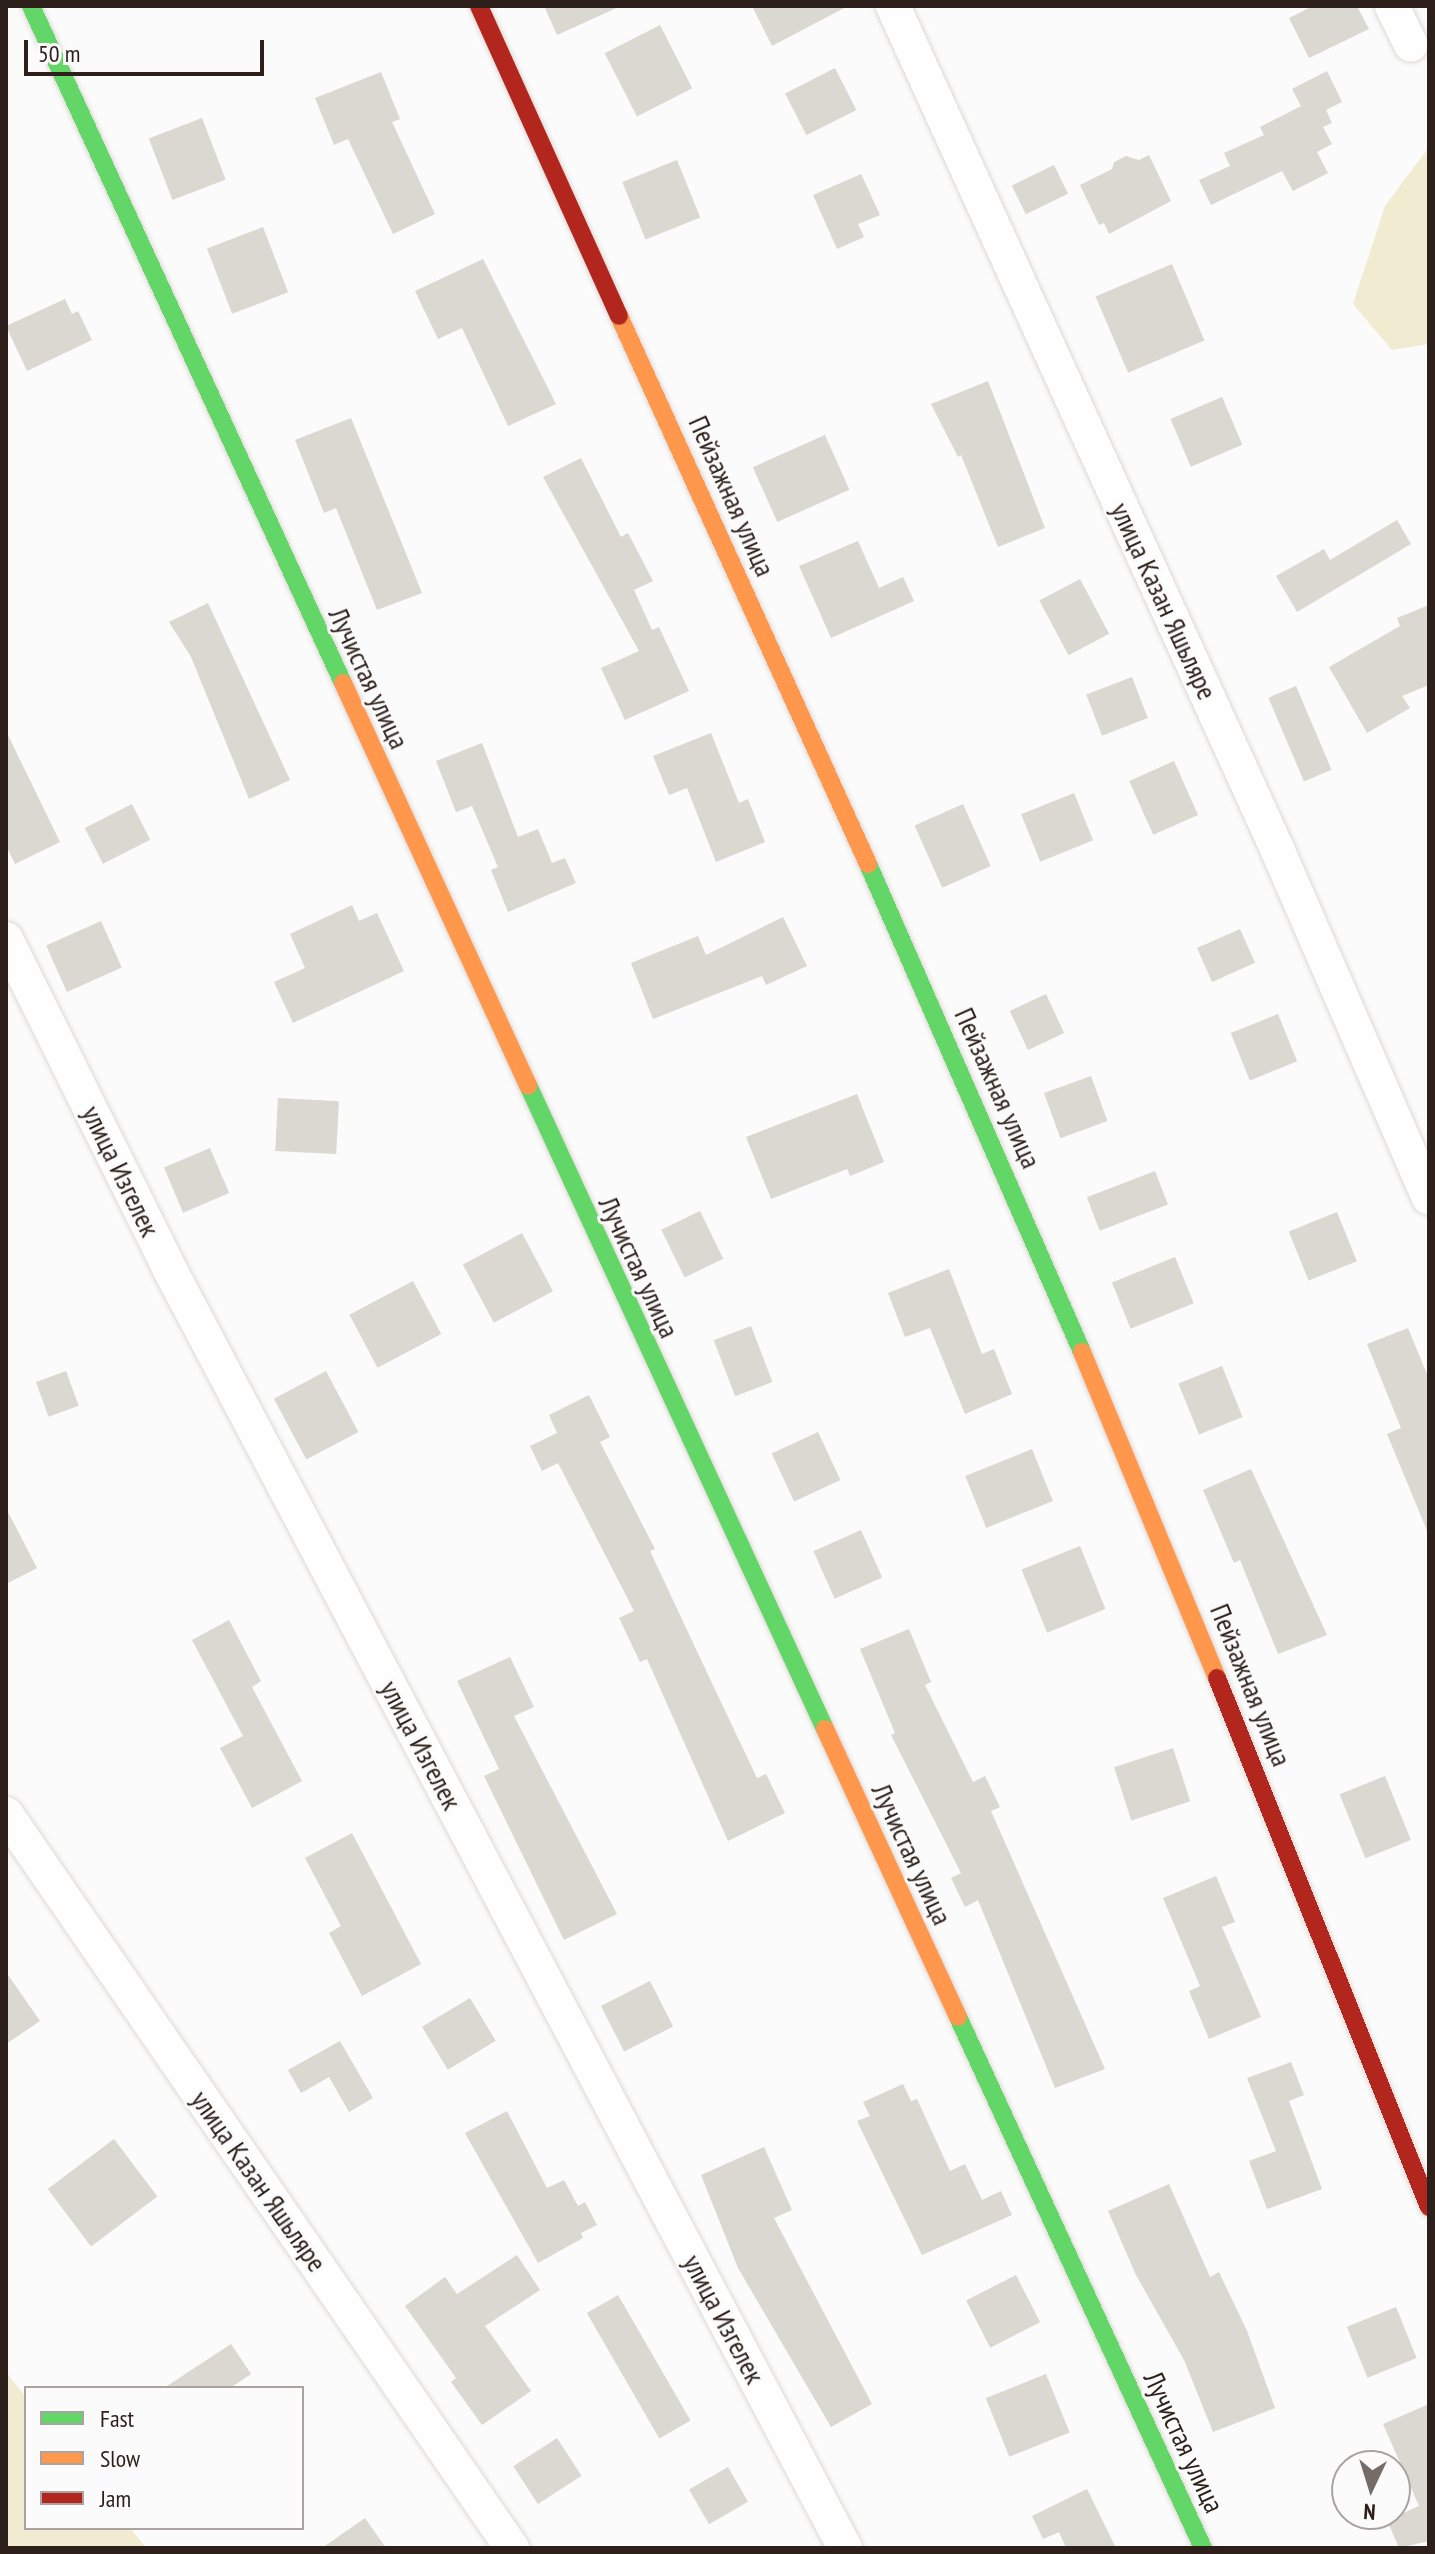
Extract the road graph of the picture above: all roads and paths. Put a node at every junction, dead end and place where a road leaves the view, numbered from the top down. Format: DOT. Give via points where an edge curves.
graph roads {
  1 [pos="31,6"];
  2 [pos="479,6"];
  3 [pos="893,6"];
  4 [pos="1392,6"];
  5 [pos="1411,45"];
  6 [pos="6,939"];
  7 [pos="1429,1198"];
  8 [pos="6,1814"];
  9 [pos="1429,2207"];
  10 [pos="512,2548"];
  11 [pos="845,2548"];
  12 [pos="1203,2548"];
  1 -- 12 [label="street, Лучистая улица"];
  2 -- 9 [label="street, Пейзажная улица" via="919,977 1125,1450"];
  3 -- 7 [label="street, улица Казан Яшьляре" via="1278,851"];
  4 -- 5 [label="street"];
  6 -- 11 [label="street, улица Изгелек" via="169,1268"];
  8 -- 10 [label="street, улица Казан Яшьляре"];
}
